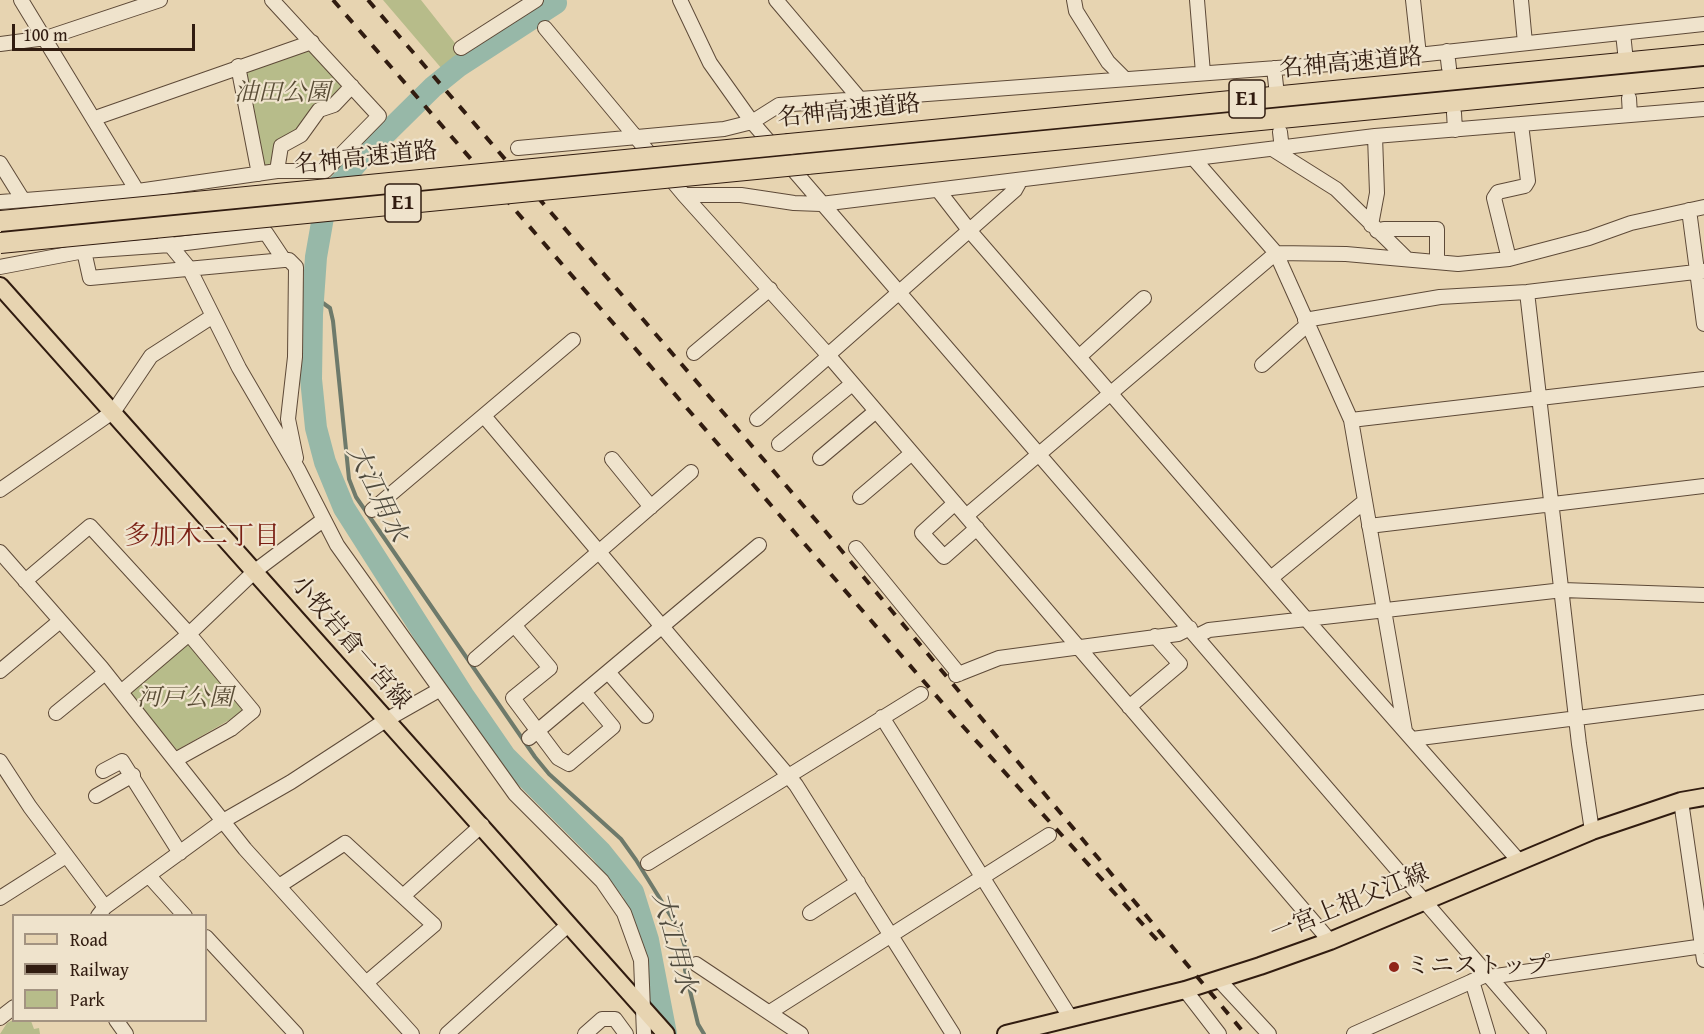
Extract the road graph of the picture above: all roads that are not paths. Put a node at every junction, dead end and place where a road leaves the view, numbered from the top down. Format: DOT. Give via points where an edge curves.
graph roads {
  1 [pos="21,0"];
  2 [pos="160,0"];
  3 [pos="272,0"];
  4 [pos="536,0"];
  5 [pos="680,0"];
  6 [pos="776,0"];
  7 [pos="1074,0"];
  8 [pos="1197,0"];
  9 [pos="1413,0"];
  10 [pos="1521,0"];
  11 [pos="1704,24"];
  12 [pos="544,28"];
  13 [pos="1623,33"];
  14 [pos="46,38"];
  15 [pos="312,42"];
  16 [pos="1525,43"];
  17 [pos="0,44"];
  18 [pos="461,48"];
  19 [pos="1447,51"];
  20 [pos="1624,52"];
  21 [pos="1419,55"];
  22 [pos="1704,55"];
  23 [pos="238,66"];
  24 [pos="1274,68"];
  25 [pos="1449,68"];
  26 [pos="1203,73"];
  27 [pos="1704,77"];
  28 [pos="1125,79"];
  29 [pos="352,86"];
  30 [pos="1276,86"];
  31 [pos="860,98"];
  32 [pos="1629,98"];
  33 [pos="1704,109"];
  34 [pos="1454,113"];
  35 [pos="1630,115"];
  36 [pos="95,118"];
  37 [pos="752,122"];
  38 [pos="1521,124"];
  39 [pos="1455,130"];
  40 [pos="1280,132"];
  41 [pos="1375,136"];
  42 [pos="637,137"];
  43 [pos="518,148"];
  44 [pos="1278,149"];
  45 [pos="1194,159"];
  46 [pos="0,163"];
  47 [pos="277,171"];
  48 [pos="259,174"];
  49 [pos="1020,181"];
  50 [pos="938,190"];
  51 [pos="138,191"];
  52 [pos="684,195"];
  53 [pos="23,200"];
  54 [pos="0,202"];
  55 [pos="820,204"];
  56 [pos="1704,207"];
  57 [pos="1689,210"];
  58 [pos="0,221"];
  59 [pos="1374,228"];
  60 [pos="969,230"];
  61 [pos="0,243"];
  62 [pos="170,245"];
  63 [pos="84,251"];
  64 [pos="1276,253"];
  65 [pos="1407,259"];
  66 [pos="1509,259"];
  67 [pos="284,260"];
  68 [pos="1437,262"];
  69 [pos="0,267"];
  70 [pos="189,268"];
  71 [pos="1701,272"];
  72 [pos="0,286"];
  73 [pos="770,289"];
  74 [pos="1527,292"];
  75 [pos="898,293"];
  76 [pos="1144,298"];
  77 [pos="213,316"];
  78 [pos="1306,323"];
  79 [pos="1704,324"];
  80 [pos="573,340"];
  81 [pos="694,353"];
  82 [pos="828,356"];
  83 [pos="1080,356"];
  84 [pos="1263,365"];
  85 [pos="1704,379"];
  86 [pos="852,384"];
  87 [pos="1111,391"];
  88 [pos="1539,398"];
  89 [pos="114,411"];
  90 [pos="876,411"];
  91 [pos="484,416"];
  92 [pos="757,419"];
  93 [pos="1351,420"];
  94 [pos="779,444"];
  95 [pos="912,453"];
  96 [pos="1039,457"];
  97 [pos="820,458"];
  98 [pos="612,459"];
  99 [pos="298,469"];
  100 [pos="692,472"];
  101 [pos="1704,486"];
  102 [pos="0,490"];
  103 [pos="860,497"];
  104 [pos="1365,501"];
  105 [pos="955,503"];
  106 [pos="1551,504"];
  107 [pos="651,507"];
  108 [pos="372,510"];
  109 [pos="966,516"];
  110 [pos="323,520"];
  111 [pos="1369,526"];
  112 [pos="977,528"];
  113 [pos="759,545"];
  114 [pos="856,548"];
  115 [pos="0,552"];
  116 [pos="600,552"];
  117 [pos="255,571"];
  118 [pos="1271,578"];
  119 [pos="25,581"];
  120 [pos="1563,590"];
  121 [pos="1704,595"];
  122 [pos="1384,609"];
  123 [pos="1306,619"];
  124 [pos="60,621"];
  125 [pos="515,626"];
  126 [pos="662,626"];
  127 [pos="1194,632"];
  128 [pos="189,634"];
  129 [pos="1155,636"];
  130 [pos="1078,647"];
  131 [pos="475,659"];
  132 [pos="0,671"];
  133 [pos="608,672"];
  134 [pos="105,673"];
  135 [pos="439,690"];
  136 [pos="121,692"];
  137 [pos="584,692"];
  138 [pos="921,694"];
  139 [pos="1704,702"];
  140 [pos="1129,707"];
  141 [pos="56,713"];
  142 [pos="646,716"];
  143 [pos="882,717"];
  144 [pos="1577,717"];
  145 [pos="386,720"];
  146 [pos="533,735"];
  147 [pos="1409,735"];
  148 [pos="175,760"];
  149 [pos="1,763"];
  150 [pos="103,771"];
  151 [pos="133,775"];
  152 [pos="788,775"];
  153 [pos="96,796"];
  154 [pos="1704,797"];
  155 [pos="1681,801"];
  156 [pos="223,820"];
  157 [pos="482,825"];
  158 [pos="1592,831"];
  159 [pos="1049,835"];
  160 [pos="180,853"];
  161 [pos="66,856"];
  162 [pos="1519,861"];
  163 [pos="648,863"];
  164 [pos="150,876"];
  165 [pos="982,878"];
  166 [pos="858,882"];
  167 [pos="279,886"];
  168 [pos="403,896"];
  169 [pos="0,898"];
  170 [pos="1424,900"];
  171 [pos="101,911"];
  172 [pos="810,913"];
  173 [pos="184,914"];
  174 [pos="568,925"];
  175 [pos="892,935"];
  176 [pos="207,938"];
  177 [pos="1330,941"];
  178 [pos="1703,951"];
  179 [pos="696,964"];
  180 [pos="1488,976"];
  181 [pos="1219,980"];
  182 [pos="1472,981"];
  183 [pos="366,983"];
  184 [pos="1185,990"];
  185 [pos="12,1009"];
  186 [pos="646,1012"];
  187 [pos="770,1012"];
  188 [pos="1070,1017"];
  189 [pos="0,1018"];
  190 [pos="1024,1032"];
  191 [pos="296,1034"];
  192 [pos="412,1034"];
  193 [pos="447,1034"];
  194 [pos="585,1034"];
  195 [pos="626,1034"];
  196 [pos="644,1034"];
  197 [pos="666,1034"];
  198 [pos="801,1034"];
  199 [pos="953,1034"];
  200 [pos="1006,1034"];
  201 [pos="1219,1034"];
  202 [pos="1269,1034"];
  203 [pos="1354,1034"];
  204 [pos="1488,1034"];
  205 [pos="1539,1034"];
  1 -- 14 [label="street"];
  2 -- 14 [label="street"];
  3 -- 15 [label="street"];
  4 -- 18 [label="street"];
  5 -- 37 [label="street" via="710,63"];
  6 -- 31 [label="street"];
  7 -- 28 [label="street" via="1076,11 1108,62"];
  8 -- 26 [label="street"];
  9 -- 21 [label="street"];
  10 -- 16 [label="street"];
  11 -- 13 [label="street"];
  12 -- 42 [label="street"];
  13 -- 16 [label="street"];
  13 -- 20 [label="street"];
  14 -- 17 [label="street"];
  14 -- 36 [label="street"];
  15 -- 23 [label="street"];
  15 -- 29 [label="street"];
  16 -- 19 [label="street"];
  19 -- 21 [label="street"];
  19 -- 25 [label="street"];
  21 -- 24 [label="street"];
  22 -- 58 [label="highway, 名神高速道路 / E1, bridge"];
  23 -- 36 [label="street"];
  23 -- 48 [label="street"];
  24 -- 26 [label="street"];
  24 -- 30 [label="street"];
  26 -- 28 [label="street"];
  27 -- 61 [label="highway, 名神高速道路 / E1, bridge"];
  28 -- 31 [label="street"];
  29 -- 47 [label="street" via="334,105 319,110 301,135 281,146"];
  29 -- 47 [label="street" via="379,116 326,171"];
  31 -- 37 [label="street" via="778,105"];
  32 -- 35 [label="street"];
  33 -- 35 [label="street"];
  34 -- 39 [label="street"];
  35 -- 38 [label="street"];
  36 -- 51 [label="street"];
  37 -- 42 [label="street" via="724,129"];
  37 -- 55 [label="street"];
  38 -- 39 [label="street"];
  38 -- 66 [label="street" via="1528,181 1526,186 1498,192 1494,198"];
  39 -- 41 [label="street"];
  40 -- 44 [label="street"];
  41 -- 44 [label="street"];
  41 -- 59 [label="street"];
  42 -- 43 [label="street"];
  42 -- 52 [label="street"];
  44 -- 45 [label="street"];
  44 -- 59 [label="street" via="1336,189"];
  45 -- 49 [label="street"];
  45 -- 64 [label="street"];
  46 -- 53 [label="street"];
  47 -- 48 [label="street"];
  48 -- 51 [label="street"];
  49 -- 50 [label="street"];
  49 -- 60 [label="street" via="1015,190"];
  50 -- 55 [label="street"];
  50 -- 60 [label="street"];
  51 -- 53 [label="street"];
  51 -- 62 [label="street"];
  52 -- 55 [label="street" via="741,195"];
  52 -- 73 [label="street"];
  53 -- 54 [label="street"];
  55 -- 75 [label="street"];
  56 -- 57 [label="street"];
  57 -- 66 [label="street"];
  57 -- 71 [label="street"];
  59 -- 65 [label="street"];
  59 -- 68 [label="street" via="1437,229"];
  60 -- 75 [label="street"];
  60 -- 83 [label="street"];
  62 -- 63 [label="street"];
  62 -- 67 [label="street" via="266,233"];
  62 -- 70 [label="street"];
  63 -- 69 [label="street"];
  63 -- 70 [label="street" via="90,279"];
  64 -- 65 [label="street"];
  64 -- 78 [label="street"];
  64 -- 87 [label="street"];
  65 -- 68 [label="street"];
  66 -- 68 [label="street"];
  67 -- 70 [label="street"];
  67 -- 99 [label="street" via="297,267 295,357 288,418"];
  70 -- 77 [label="street"];
  71 -- 74 [label="street"];
  71 -- 79 [label="street"];
  72 -- 89 [label="main road, 小牧岩倉一宮線"];
  73 -- 81 [label="street"];
  73 -- 82 [label="street"];
  74 -- 78 [label="street" via="1440,297"];
  74 -- 88 [label="street"];
  75 -- 82 [label="street"];
  75 -- 96 [label="street"];
  76 -- 83 [label="street"];
  77 -- 89 [label="street" via="151,356"];
  77 -- 99 [label="street"];
  78 -- 84 [label="street"];
  78 -- 93 [label="street"];
  80 -- 91 [label="street"];
  82 -- 86 [label="street"];
  82 -- 92 [label="street"];
  83 -- 87 [label="street"];
  85 -- 88 [label="street"];
  86 -- 90 [label="street"];
  86 -- 94 [label="street"];
  87 -- 96 [label="street"];
  87 -- 118 [label="street"];
  88 -- 93 [label="street"];
  88 -- 106 [label="street"];
  89 -- 102 [label="street"];
  89 -- 117 [label="main road, 小牧岩倉一宮線"];
  90 -- 95 [label="street"];
  90 -- 97 [label="street"];
  91 -- 108 [label="street"];
  91 -- 116 [label="street"];
  93 -- 104 [label="street"];
  95 -- 103 [label="street"];
  95 -- 105 [label="street"];
  96 -- 109 [label="street"];
  96 -- 127 [label="street"];
  98 -- 107 [label="street"];
  99 -- 110 [label="street"];
  100 -- 107 [label="street"];
  101 -- 106 [label="street"];
  104 -- 111 [label="street"];
  104 -- 118 [label="street"];
  105 -- 109 [label="street"];
  105 -- 112 [label="street" via="922,533 944,556"];
  106 -- 111 [label="street"];
  106 -- 120 [label="street"];
  107 -- 116 [label="street"];
  109 -- 112 [label="street"];
  110 -- 117 [label="street"];
  110 -- 135 [label="street"];
  111 -- 122 [label="street"];
  112 -- 130 [label="street"];
  113 -- 126 [label="street"];
  114 -- 130 [label="street" via="957,675 999,658"];
  115 -- 119 [label="street"];
  116 -- 125 [label="street"];
  116 -- 126 [label="street"];
  117 -- 128 [label="street"];
  117 -- 145 [label="main road, 小牧岩倉一宮線"];
  118 -- 123 [label="street"];
  119 -- 124 [label="street"];
  119 -- 128 [label="street" via="90,526"];
  120 -- 121 [label="street"];
  120 -- 122 [label="street"];
  120 -- 144 [label="street"];
  122 -- 123 [label="street"];
  122 -- 147 [label="street"];
  123 -- 127 [label="street"];
  123 -- 147 [label="street"];
  124 -- 132 [label="street"];
  124 -- 134 [label="street"];
  125 -- 131 [label="street"];
  125 -- 146 [label="street" via="550,668 513,698"];
  126 -- 133 [label="street"];
  126 -- 152 [label="street"];
  127 -- 129 [label="street"];
  127 -- 170 [label="street"];
  128 -- 136 [label="street"];
  128 -- 148 [label="street" via="253,711 231,729"];
  129 -- 130 [label="street"];
  129 -- 140 [label="street" via="1180,664"];
  130 -- 140 [label="street"];
  133 -- 137 [label="street"];
  133 -- 142 [label="street"];
  134 -- 136 [label="street"];
  134 -- 141 [label="street"];
  135 -- 145 [label="street"];
  135 -- 186 [label="street" via="515,794 602,881 624,913 641,960"];
  136 -- 148 [label="street"];
  137 -- 146 [label="street"];
  137 -- 146 [label="street" via="613,727 587,750 569,764"];
  138 -- 143 [label="street"];
  139 -- 144 [label="street"];
  140 -- 177 [label="street"];
  143 -- 152 [label="street"];
  143 -- 165 [label="street"];
  144 -- 147 [label="street"];
  144 -- 158 [label="street"];
  145 -- 156 [label="street" via="291,782"];
  145 -- 157 [label="main road, 小牧岩倉一宮線"];
  147 -- 162 [label="street"];
  148 -- 156 [label="street"];
  149 -- 161 [label="street"];
  150 -- 151 [label="street" via="122,761"];
  151 -- 153 [label="street"];
  151 -- 160 [label="street"];
  152 -- 163 [label="street"];
  152 -- 166 [label="street"];
  154 -- 155 [label="main road, 一宮上祖父江線"];
  155 -- 158 [label="main road, 一宮上祖父江線"];
  155 -- 178 [label="street"];
  156 -- 160 [label="street"];
  156 -- 167 [label="street"];
  157 -- 168 [label="street"];
  157 -- 174 [label="main road, 小牧岩倉一宮線"];
  158 -- 162 [label="main road, 一宮上祖父江線"];
  159 -- 165 [label="street"];
  160 -- 164 [label="street"];
  161 -- 169 [label="street"];
  161 -- 171 [label="street"];
  162 -- 170 [label="main road, 一宮上祖父江線"];
  164 -- 171 [label="street"];
  164 -- 173 [label="street"];
  165 -- 175 [label="street"];
  165 -- 188 [label="street"];
  166 -- 172 [label="street"];
  166 -- 175 [label="street"];
  167 -- 168 [label="street" via="345,843"];
  167 -- 183 [label="street"];
  168 -- 183 [label="street" via="434,925"];
  170 -- 177 [label="main road, 一宮上祖父江線"];
  170 -- 180 [label="street"];
  174 -- 186 [label="main road, 小牧岩倉一宮線"];
  174 -- 193 [label="street"];
  175 -- 187 [label="street"];
  175 -- 199 [label="street"];
  176 -- 191 [label="street"];
  177 -- 181 [label="main road, 一宮上祖父江線"];
  178 -- 180 [label="street"];
  179 -- 187 [label="street"];
  180 -- 182 [label="street"];
  180 -- 205 [label="street"];
  181 -- 184 [label="main road, 一宮上祖父江線"];
  181 -- 202 [label="street"];
  182 -- 203 [label="street"];
  182 -- 204 [label="street"];
  183 -- 192 [label="street"];
  184 -- 188 [label="main road, 一宮上祖父江線"];
  184 -- 201 [label="street"];
  185 -- 189 [label="street"];
  186 -- 196 [label="street"];
  186 -- 197 [label="main road, 小牧岩倉一宮線"];
  187 -- 198 [label="street"];
  188 -- 190 [label="main road, 一宮上祖父江線"];
  190 -- 200 [label="main road, 一宮上祖父江線"];
  194 -- 195 [label="street" via="602,1019 615,1019"];
}
